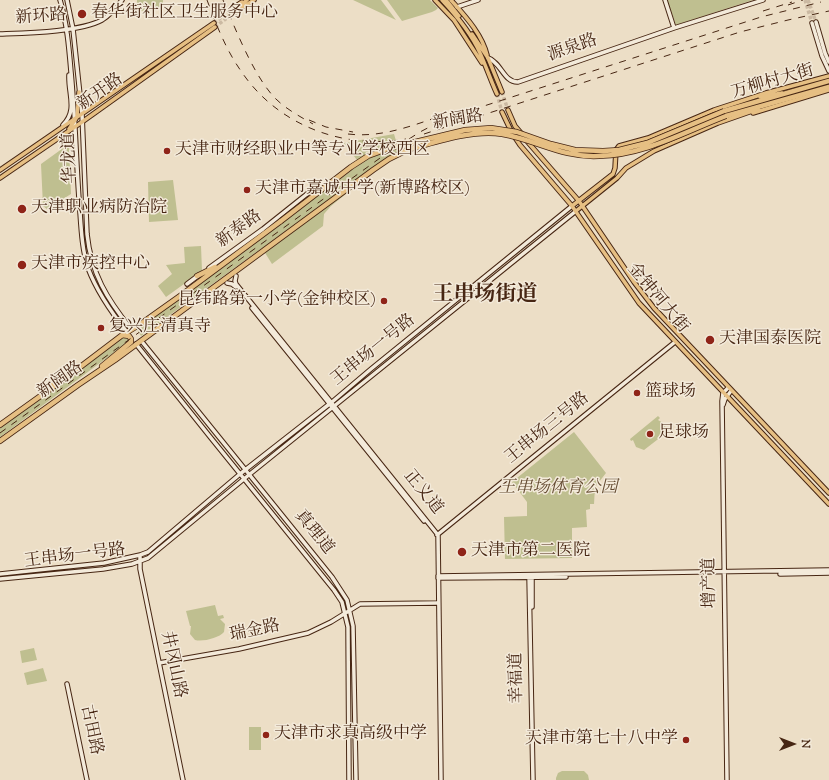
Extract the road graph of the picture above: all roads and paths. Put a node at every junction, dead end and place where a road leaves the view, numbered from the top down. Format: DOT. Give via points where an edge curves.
graph roads {
  1 [pos="60,0"];
  2 [pos="67,0"];
  3 [pos="122,0"];
  4 [pos="254,0"];
  5 [pos="435,0"];
  6 [pos="442,0"];
  7 [pos="446,0"];
  8 [pos="451,0"];
  9 [pos="478,0"];
  10 [pos="665,0"];
  11 [pos="763,0"];
  12 [pos="247,1"];
  13 [pos="457,7"];
  14 [pos="234,11"];
  15 [pos="674,28"];
  16 [pos="67,29"];
  17 [pos="73,29"];
  18 [pos="0,34"];
  19 [pos="482,53"];
  20 [pos="488,58"];
  21 [pos="829,62"];
  22 [pos="71,66"];
  23 [pos="485,66"];
  24 [pos="829,71"];
  25 [pos="829,76"];
  26 [pos="829,81"];
  27 [pos="829,87"];
  28 [pos="829,90"];
  29 [pos="79,92"];
  30 [pos="502,92"];
  31 [pos="784,93"];
  32 [pos="497,94"];
  33 [pos="796,95"];
  34 [pos="748,99"];
  35 [pos="508,110"];
  36 [pos="724,111"];
  37 [pos="502,112"];
  38 [pos="82,114"];
  39 [pos="746,114"];
  40 [pos="726,116"];
  41 [pos="76,119"];
  42 [pos="82,122"];
  43 [pos="76,126"];
  44 [pos="60,128"];
  45 [pos="62,136"];
  46 [pos="0,170"];
  47 [pos="0,178"];
  48 [pos="571,192"];
  49 [pos="307,194"];
  50 [pos="566,197"];
  51 [pos="579,201"];
  52 [pos="572,206"];
  53 [pos="582,206"];
  54 [pos="576,211"];
  55 [pos="246,247"];
  56 [pos="198,276"];
  57 [pos="236,276"];
  58 [pos="227,283"];
  59 [pos="187,284"];
  60 [pos="129,331"];
  61 [pos="121,336"];
  62 [pos="675,342"];
  63 [pos="143,343"];
  64 [pos="136,344"];
  65 [pos="95,373"];
  66 [pos="60,374"];
  67 [pos="728,388"];
  68 [pos="47,391"];
  69 [pos="732,391"];
  70 [pos="725,395"];
  71 [pos="332,405"];
  72 [pos="319,410"];
  73 [pos="322,415"];
  74 [pos="0,425"];
  75 [pos="0,441"];
  76 [pos="252,462"];
  77 [pos="257,468"];
  78 [pos="246,470"];
  79 [pos="240,474"];
  80 [pos="250,474"];
  81 [pos="244,479"];
  82 [pos="829,493"];
  83 [pos="829,504"];
  84 [pos="437,535"];
  85 [pos="140,555"];
  86 [pos="129,558"];
  87 [pos="140,562"];
  88 [pos="438,566"];
  89 [pos="829,572"];
  90 [pos="0,574"];
  91 [pos="725,574"];
  92 [pos="448,576"];
  93 [pos="531,576"];
  94 [pos="438,577"];
  95 [pos="0,579"];
  96 [pos="437,603"];
  97 [pos="350,609"];
  98 [pos="345,612"];
  99 [pos="159,663"];
  100 [pos="67,684"];
  101 [pos="87,780"];
  102 [pos="183,780"];
  103 [pos="349,780"];
  104 [pos="356,780"];
  105 [pos="440,780"];
  106 [pos="534,780"];
  107 [pos="728,780"];
  1 -- 16 [label="main road"];
  2 -- 17 [label="main road, 华龙道"];
  3 -- 17 [label="main road, 新环路" via="116,9 100,20"];
  4 -- 12 [label="main road"];
  5 -- 23 [label="main road" via="454,20"];
  6 -- 19 [label="main road"];
  7 -- 19 [label="main road" via="465,23"];
  8 -- 13 [label="main road"];
  9 -- 13 [label="main road"];
  10 -- 15 [label="main road"];
  11 -- 15 [label="main road, 源泉路"];
  12 -- 14 [label="main road"];
  13 -- 20 [label="main road" via="482,42"];
  15 -- 20 [label="main road, 源泉路" via="518,82 510,80 496,62"];
  16 -- 17 [label="main road, 新环路"];
  16 -- 18 [label="main road, 新环路"];
  16 -- 22 [label="main road"];
  17 -- 29 [label="main road, 华龙道"];
  19 -- 20 [label="main road"];
  19 -- 23 [label="main road"];
  20 -- 30 [label="main road"];
  21 -- 24 [label="main road" via="814,22 822,56"];
  22 -- 41 [label="main road"];
  22 -- 44 [label="main road" via="71,114 69,120"];
  23 -- 32 [label="main road"];
  25 -- 34 [label="main road"];
  26 -- 31 [label="highway, 万柳村大街"];
  27 -- 33 [label="highway, 万柳村大街"];
  28 -- 39 [label="main road"];
  29 -- 38 [label="main road, 华龙道"];
  29 -- 41 [label="main road"];
  31 -- 34 [label="main road"];
  31 -- 36 [label="highway, 万柳村大街"];
  33 -- 39 [label="main road"];
  33 -- 40 [label="highway, 万柳村大街"];
  34 -- 51 [label="main road" via="648,138 619,146 616,150 613,174"];
  35 -- 48 [label="main road, 金钟河大街" via="519,131"];
  36 -- 55 [label="highway, 新阔路, bridge" via="647,143 619,150 575,150 517,132 491,128 465,130 390,148 356,164"];
  37 -- 50 [label="main road, 金钟河大街" via="520,145"];
  38 -- 41 [label="main road, 新开路"];
  38 -- 42 [label="main road, 华龙道"];
  38 -- 42 [label="main road, 新开路" via="214,25"];
  39 -- 53 [label="main road" via="654,151 626,168"];
  40 -- 64 [label="highway, 新阔路, bridge" via="646,149 613,156 565,153 501,134 487,133 407,150 389,159 335,197"];
  41 -- 43 [label="main road"];
  41 -- 44 [label="main road, 新开路"];
  41 -- 45 [label="main road"];
  42 -- 43 [label="main road, 新开路"];
  42 -- 60 [label="main road, 华龙道" via="87,234 91,258 106,294"];
  43 -- 45 [label="main road, 新开路"];
  43 -- 60 [label="main road" via="82,244 86,261 108,308"];
  44 -- 46 [label="main road, 新开路"];
  45 -- 47 [label="main road, 新开路"];
  48 -- 50 [label="main road" via="571,197"];
  48 -- 51 [label="main road, 金钟河大街"];
  49 -- 56 [label="main road, 新泰路"];
  50 -- 52 [label="main road, 金钟河大街"];
  51 -- 52 [label="main road"];
  51 -- 53 [label="main road, 金钟河大街"];
  52 -- 54 [label="main road, 金钟河大街"];
  52 -- 71 [label="main road, 王串场一号路" via="371,368"];
  53 -- 54 [label="main road"];
  53 -- 67 [label="main road, 金钟河大街" via="654,308"];
  54 -- 62 [label="main road, 金钟河大街" via="639,303"];
  54 -- 71 [label="main road, 王串场一号路"];
  55 -- 56 [label="highway"];
  55 -- 60 [label="highway"];
  56 -- 59 [label="main road, 新泰路"];
  57 -- 71 [label="main road, 正义道" via="236,284"];
  58 -- 71 [label="main road, 正义道" via="234,285"];
  60 -- 61 [label="highway"];
  61 -- 65 [label="highway" via="129,336 131,342"];
  61 -- 68 [label="highway"];
  62 -- 70 [label="main road, 金钟河大街"];
  62 -- 84 [label="main road, 王串场三号路"];
  63 -- 78 [label="main road, 真理道"];
  64 -- 65 [label="highway, 新阔路"];
  64 -- 79 [label="main road, 真理道"];
  65 -- 75 [label="highway, 新阔路"];
  66 -- 68 [label="main road"];
  67 -- 69 [label="main road, 金钟河大街"];
  67 -- 70 [label="main road"];
  68 -- 74 [label="highway"];
  69 -- 70 [label="main road"];
  69 -- 82 [label="main road, 金钟河大街"];
  70 -- 83 [label="main road, 金钟河大街"];
  70 -- 91 [label="main road, 增产道" via="722,401"];
  71 -- 72 [label="main road"];
  71 -- 73 [label="main road" via="341,416 331,411"];
  71 -- 78 [label="main road, 王串场一号路"];
  71 -- 80 [label="main road, 王串场一号路"];
  71 -- 84 [label="main road, 正义道"];
  76 -- 78 [label="main road, 王串场一号路"];
  77 -- 80 [label="main road, 王串场一号路"];
  78 -- 79 [label="main road, 王串场一号路" via="245,468"];
  78 -- 80 [label="main road, 真理道"];
  79 -- 81 [label="main road, 真理道"];
  79 -- 85 [label="main road, 王串场一号路" via="151,550"];
  80 -- 81 [label="main road, 王串场一号路"];
  80 -- 97 [label="main road, 真理道" via="339,586"];
  81 -- 87 [label="main road, 王串场一号路" via="152,556"];
  81 -- 98 [label="main road, 真理道" via="334,590"];
  84 -- 94 [label="main road, 正义道"];
  85 -- 86 [label="main road, 王串场一号路"];
  85 -- 87 [label="main road, 井冈山路"];
  85 -- 90 [label="main road, 王串场一号路" via="117,561"];
  87 -- 95 [label="main road, 王串场一号路" via="104,569"];
  87 -- 99 [label="main road, 井冈山路"];
  88 -- 92 [label="main road"];
  89 -- 91 [label="main road"];
  91 -- 93 [label="main road"];
  91 -- 107 [label="main road, 增产道"];
  93 -- 94 [label="main road"];
  93 -- 106 [label="main road, 幸福道"];
  94 -- 96 [label="main road, 正义道"];
  94 -- 105 [label="main road, 正义道"];
  96 -- 97 [label="main road, 瑞金路" via="371,603 360,604"];
  96 -- 105 [label="main road, 正义道"];
  97 -- 98 [label="main road, 瑞金路"];
  97 -- 104 [label="main road, 真理道" via="353,626"];
  98 -- 99 [label="main road, 瑞金路" via="331,622 295,637"];
  98 -- 103 [label="main road, 真理道" via="348,634"];
  99 -- 102 [label="main road, 井冈山路"];
  100 -- 101 [label="main road, 古田路"];
}
